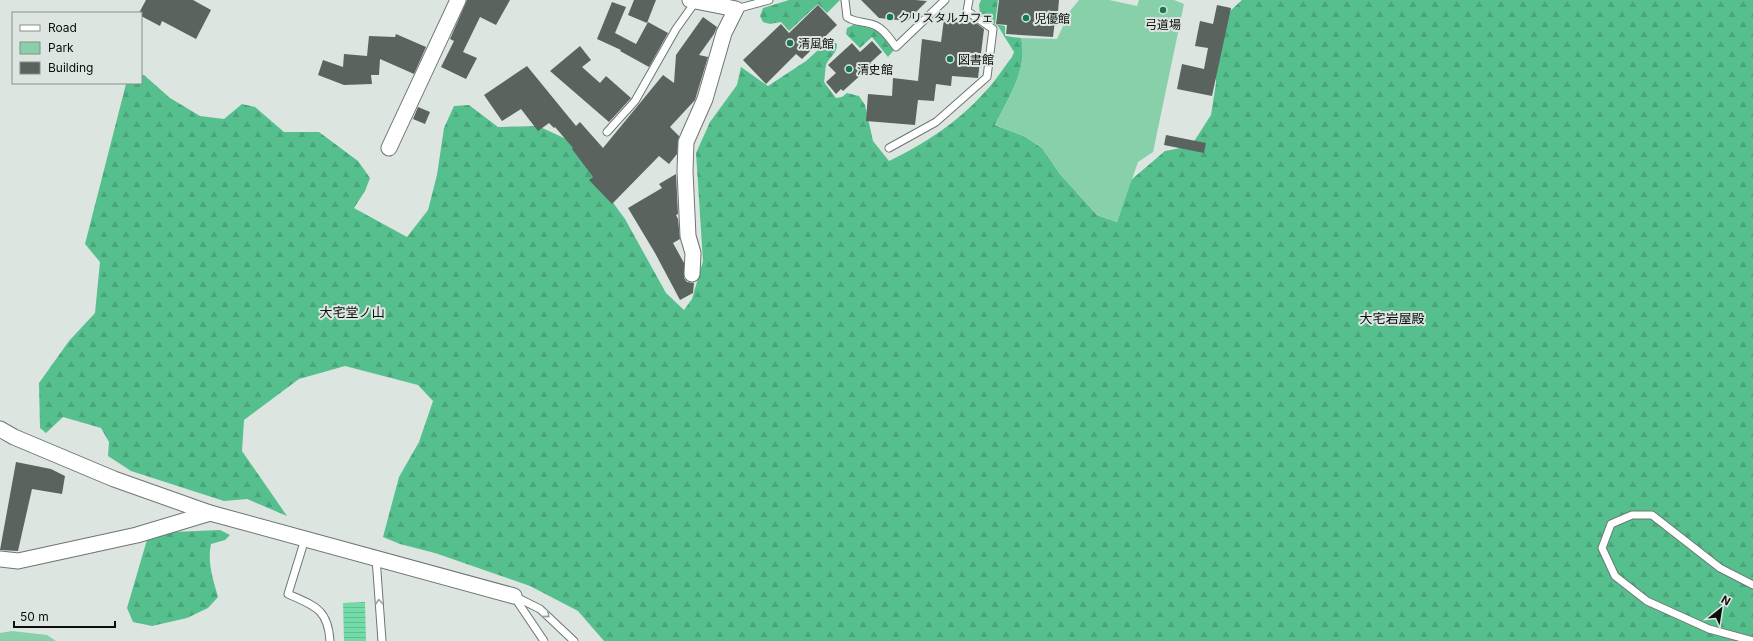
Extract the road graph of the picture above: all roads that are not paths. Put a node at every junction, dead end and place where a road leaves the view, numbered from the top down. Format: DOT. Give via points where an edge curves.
graph roads {
  1 [pos="458,0"];
  2 [pos="769,0"];
  3 [pos="845,0"];
  4 [pos="945,0"];
  5 [pos="969,0"];
  6 [pos="693,1"];
  7 [pos="736,9"];
  8 [pos="607,132"];
  9 [pos="389,148"];
  10 [pos="889,148"];
  11 [pos="692,274"];
  12 [pos="0,429"];
  13 [pos="210,513"];
  14 [pos="305,539"];
  15 [pos="376,558"];
  16 [pos="0,559"];
  17 [pos="1753,585"];
  18 [pos="514,596"];
  19 [pos="330,641"];
  20 [pos="382,641"];
  21 [pos="544,641"];
  22 [pos="574,641"];
  23 [pos="1753,641"];
  1 -- 9 [label="street"];
  2 -- 7 [label="lane"];
  3 -- 4 [label="lane" via="847,17 852,21 879,27 896,47"];
  5 -- 10 [label="lane" via="967,11 993,29 987,77 936,122"];
  6 -- 7 [label="street"];
  6 -- 8 [label="lane" via="635,102"];
  7 -- 11 [label="street" via="724,33 705,99 686,142 685,171 688,236 693,253"];
  12 -- 13 [label="street" via="114,479"];
  13 -- 14 [label="street"];
  13 -- 16 [label="street" via="137,535 25,560"];
  14 -- 15 [label="street"];
  14 -- 19 [label="lane" via="288,594 311,605 324,615 329,625"];
  15 -- 18 [label="street"];
  20 -- 15 [label="lane, one-way"];
  17 -- 23 [label="lane" via="1720,568 1652,515 1632,515 1611,524 1602,548 1615,576 1647,601 1709,629"];
  18 -- 21 [label="lane"];
  18 -- 22 [label="lane, one-way" via="540,610"];
}
